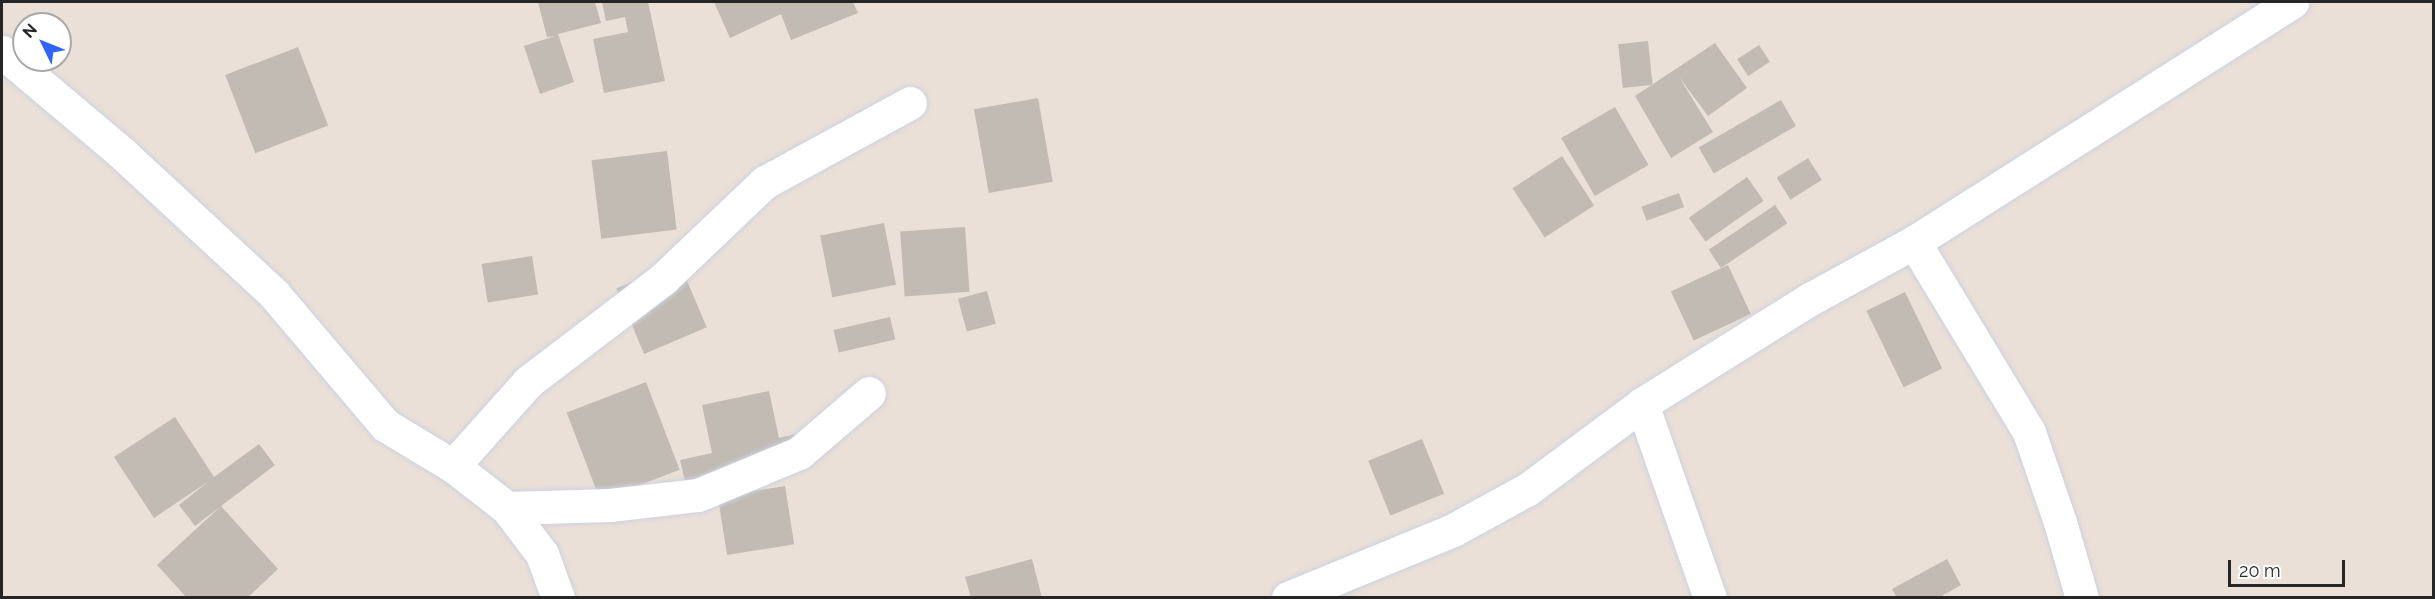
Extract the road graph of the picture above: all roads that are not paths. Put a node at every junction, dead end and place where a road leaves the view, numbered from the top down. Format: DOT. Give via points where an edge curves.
graph roads {
  1 [pos="2292,2"];
  2 [pos="2,52"];
  3 [pos="910,103"];
  4 [pos="1914,242"];
  5 [pos="869,393"];
  6 [pos="1642,404"];
  7 [pos="453,466"];
  8 [pos="507,508"];
  9 [pos="558,597"];
  10 [pos="1288,597"];
  11 [pos="1710,597"];
  12 [pos="2082,597"];
  1 -- 4 [label="street"];
  2 -- 7 [label="street" via="123,154 274,294 386,425"];
  3 -- 7 [label="street" via="765,182 663,279 528,382"];
  4 -- 6 [label="street" via="1810,299"];
  4 -- 12 [label="street" via="2029,432"];
  5 -- 8 [label="street" via="799,453 698,495 610,505"];
  6 -- 10 [label="street" via="1528,489 1453,530"];
  6 -- 11 [label="street"];
  7 -- 8 [label="street"];
  8 -- 9 [label="street" via="542,554"];
}
